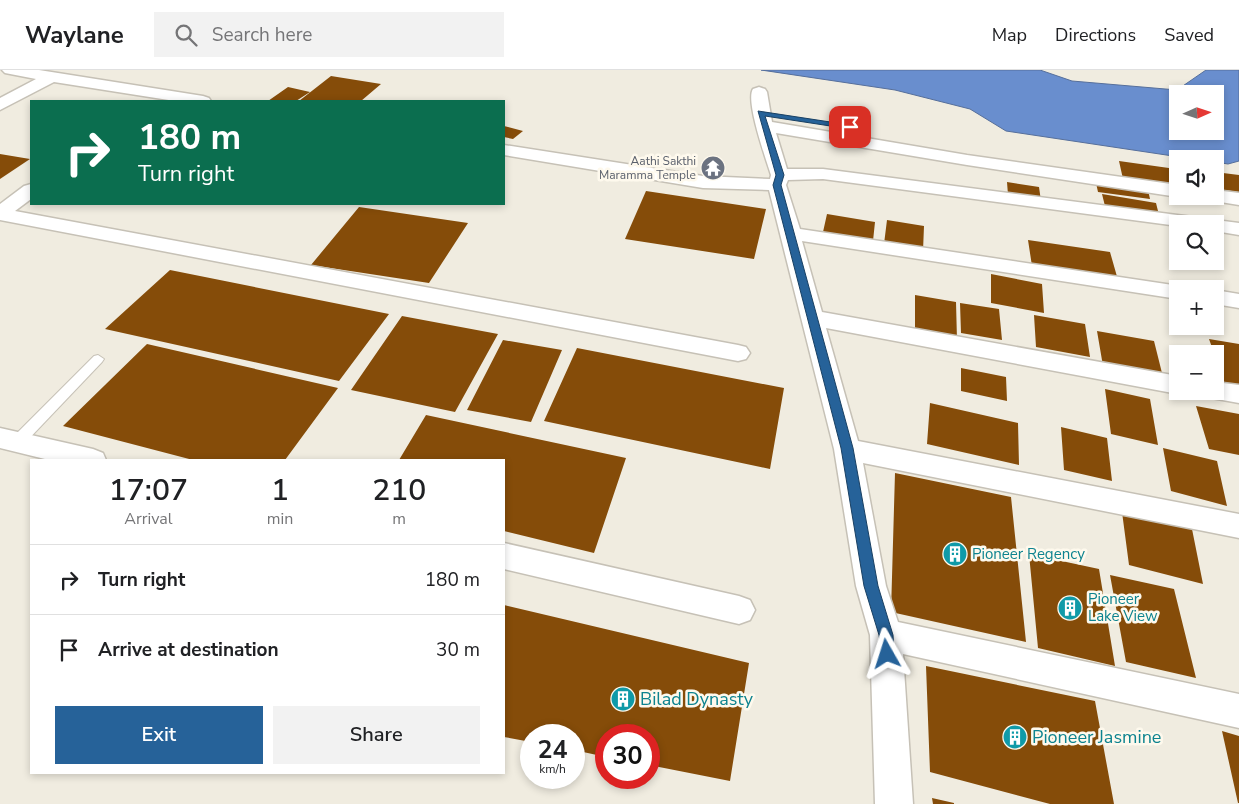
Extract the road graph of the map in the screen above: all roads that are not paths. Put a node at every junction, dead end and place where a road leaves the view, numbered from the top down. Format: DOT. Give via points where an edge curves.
graph roads {
  1 [pos="10,70"];
  2 [pos="52,77"];
  3 [pos="760,92"];
  4 [pos="162,98"];
  5 [pos="189,100"];
  6 [pos="0,105"];
  7 [pos="763,120"];
  8 [pos="940,142"];
  9 [pos="505,150"];
  10 [pos="779,180"];
  11 [pos="0,189"];
  12 [pos="1169,190"];
  13 [pos="28,193"];
  14 [pos="1224,197"];
  15 [pos="1239,198"];
  16 [pos="0,214"];
  17 [pos="1169,219"];
  18 [pos="1224,226"];
  19 [pos="1239,229"];
  20 [pos="790,231"];
  21 [pos="1169,291"];
  22 [pos="1224,298"];
  23 [pos="1239,301"];
  24 [pos="812,318"];
  25 [pos="738,353"];
  26 [pos="98,359"];
  27 [pos="1169,383"];
  28 [pos="1224,392"];
  29 [pos="1239,394"];
  30 [pos="8,440"];
  31 [pos="847,448"];
  32 [pos="89,459"];
  33 [pos="1239,526"];
  34 [pos="505,556"];
  35 [pos="739,610"];
  36 [pos="886,635"];
  37 [pos="1239,712"];
  38 [pos="894,804"];
  1 -- 2 [label="street"];
  2 -- 4 [label="street"];
  2 -- 6 [label="street"];
  3 -- 7 [label="street"];
  4 -- 5 [label="street"];
  7 -- 8 [label="street"];
  7 -- 10 [label="street"];
  7 -- 12 [label="street" via="967,160"];
  9 -- 10 [label="street" via="703,182"];
  10 -- 17 [label="street" via="798,173 823,174"];
  10 -- 20 [label="street"];
  11 -- 13 [label="street"];
  13 -- 16 [label="street"];
  14 -- 15 [label="street"];
  16 -- 25 [label="street"];
  18 -- 19 [label="street"];
  20 -- 21 [label="street"];
  20 -- 24 [label="street"];
  22 -- 23 [label="street"];
  24 -- 27 [label="street"];
  24 -- 31 [label="street"];
  26 -- 30 [label="lane"];
  28 -- 29 [label="street"];
  30 -- 32 [label="street"];
  31 -- 33 [label="street"];
  31 -- 36 [label="street" via="871,586"];
  34 -- 35 [label="street"];
  36 -- 37 [label="street"];
  36 -- 38 [label="street"];
}
